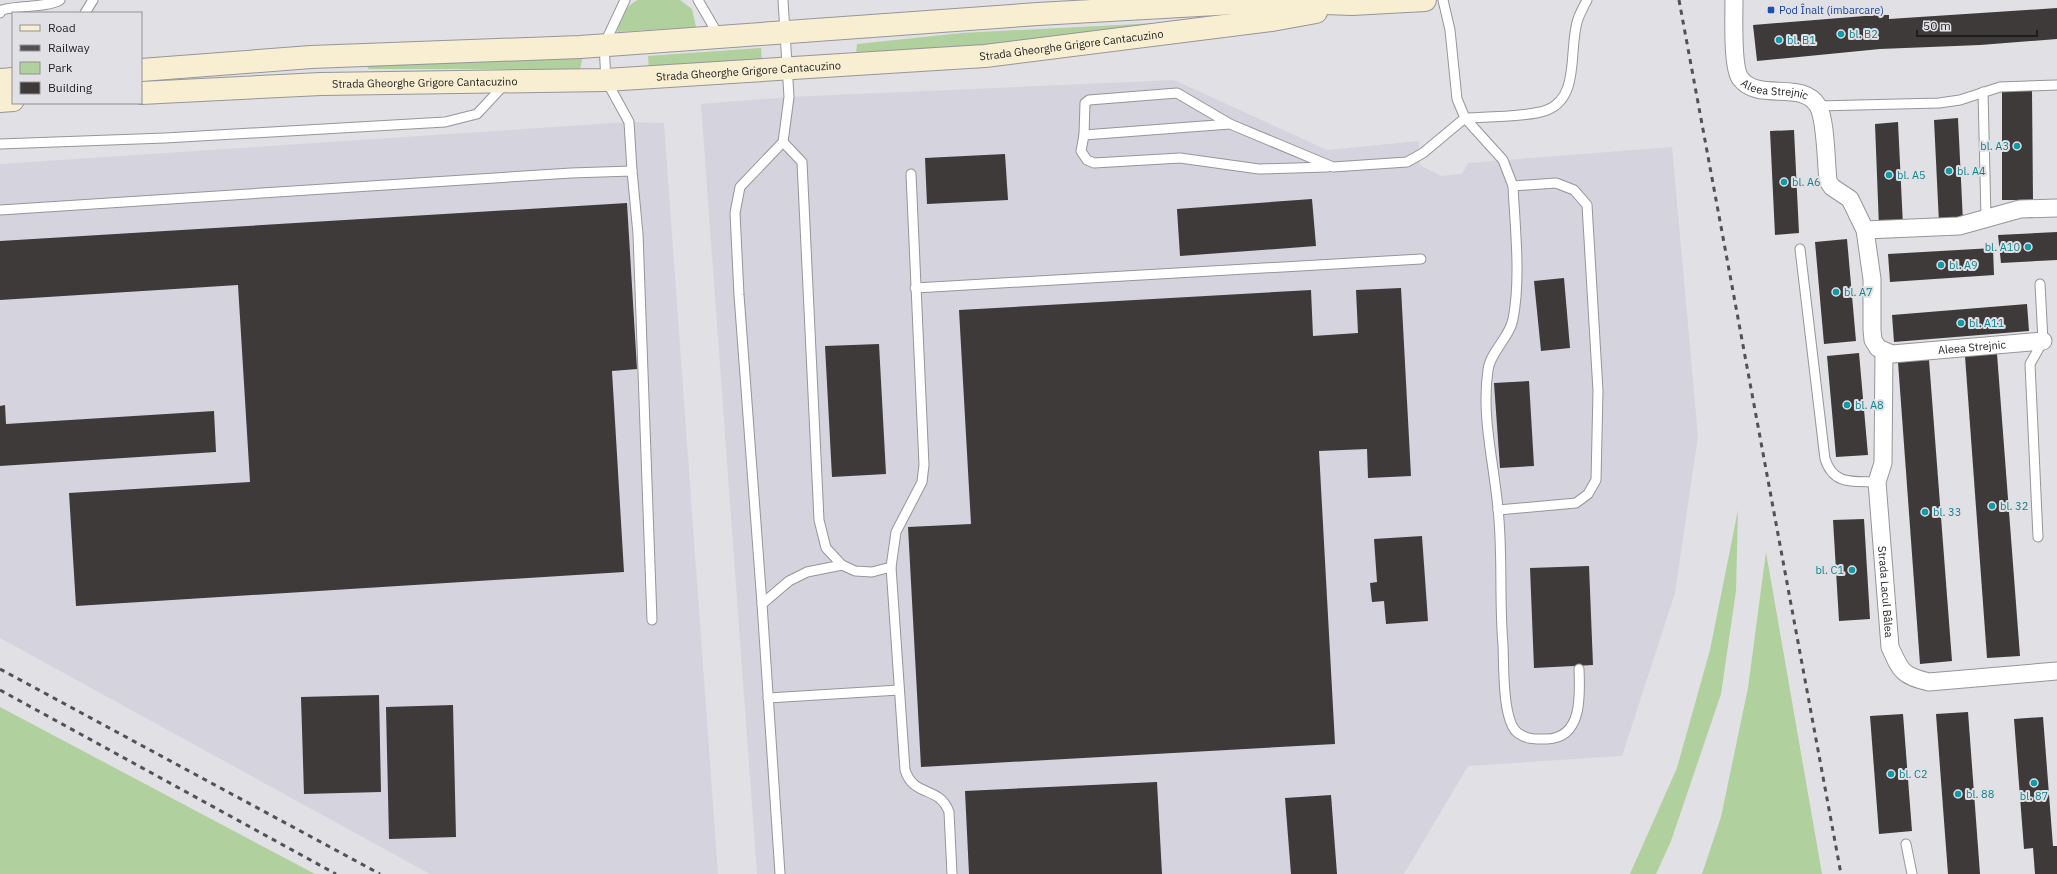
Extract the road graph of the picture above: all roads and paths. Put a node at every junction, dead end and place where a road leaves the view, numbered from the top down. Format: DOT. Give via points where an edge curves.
graph roads {
  1 [pos="60,0"];
  2 [pos="93,0"];
  3 [pos="624,0"];
  4 [pos="698,0"];
  5 [pos="783,0"];
  6 [pos="1425,0"];
  7 [pos="1442,0"];
  8 [pos="1587,0"];
  9 [pos="1734,0"];
  10 [pos="1352,4"];
  11 [pos="87,12"];
  12 [pos="0,13"];
  13 [pos="785,33"];
  14 [pos="719,37"];
  15 [pos="604,45"];
  16 [pos="788,68"];
  17 [pos="142,70"];
  18 [pos="0,80"];
  19 [pos="12,80"];
  20 [pos="606,80"];
  21 [pos="508,81"];
  22 [pos="2057,85"];
  23 [pos="1983,92"];
  24 [pos="142,93"];
  25 [pos="0,100"];
  26 [pos="12,100"];
  27 [pos="1818,106"];
  28 [pos="1464,118"];
  29 [pos="1230,124"];
  30 [pos="1084,135"];
  31 [pos="783,142"];
  32 [pos="0,144"];
  33 [pos="1332,167"];
  34 [pos="632,172"];
  35 [pos="911,174"];
  36 [pos="1513,186"];
  37 [pos="2057,208"];
  38 [pos="0,210"];
  39 [pos="1986,218"];
  40 [pos="1865,230"];
  41 [pos="1800,249"];
  42 [pos="1421,259"];
  43 [pos="2040,284"];
  44 [pos="915,288"];
  45 [pos="2043,341"];
  46 [pos="1884,352"];
  47 [pos="1877,482"];
  48 [pos="1498,510"];
  49 [pos="2038,537"];
  50 [pos="842,565"];
  51 [pos="891,568"];
  52 [pos="762,604"];
  53 [pos="652,620"];
  54 [pos="1578,669"];
  55 [pos="2057,671"];
  56 [pos="899,690"];
  57 [pos="768,698"];
  58 [pos="1906,844"];
  59 [pos="780,874"];
  60 [pos="952,874"];
  61 [pos="1912,874"];
  1 -- 12 [label="lane" via="45,4 14,6"];
  2 -- 11 [label="lane"];
  3 -- 15 [label="lane"];
  4 -- 14 [label="lane"];
  5 -- 13 [label="lane"];
  6 -- 10 [label="main road, Strada Gheorghe Grigore Cantacuzino"];
  7 -- 28 [label="lane" via="1450,30 1457,99"];
  8 -- 28 [label="lane" via="1577,19 1569,82 1565,94 1558,103 1546,110 1532,113"];
  9 -- 27 [label="street, Aleea Strejnic" via="1735,62 1740,78 1752,87 1801,93"];
  10 -- 13 [label="main road, Strada Gheorghe Grigore Cantacuzino" via="1270,1 1038,14"];
  10 -- 16 [label="main road, Strada Gheorghe Grigore Cantacuzino" via="1272,20 985,56"];
  13 -- 14 [label="main road, Strada Gheorghe Grigore Cantacuzino"];
  13 -- 16 [label="lane"];
  14 -- 15 [label="main road, Strada Gheorghe Grigore Cantacuzino"];
  15 -- 17 [label="main road, Strada Gheorghe Grigore Cantacuzino" via="311,57"];
  15 -- 20 [label="lane"];
  16 -- 20 [label="main road, Strada Gheorghe Grigore Cantacuzino"];
  16 -- 31 [label="lane" via="789,97"];
  18 -- 19 [label="main road"];
  20 -- 21 [label="main road, Strada Gheorghe Grigore Cantacuzino"];
  20 -- 34 [label="lane" via="629,122"];
  21 -- 24 [label="main road, Strada Gheorghe Grigore Cantacuzino" via="321,84"];
  21 -- 32 [label="lane" via="477,114 445,122 165,138"];
  22 -- 23 [label="lane" via="2000,87"];
  23 -- 27 [label="lane" via="1960,100 1939,102"];
  23 -- 39 [label="lane"];
  25 -- 26 [label="main road"];
  27 -- 40 [label="street, Aleea Strejnic" via="1828,181 1832,187 1850,199"];
  28 -- 33 [label="lane" via="1423,153 1407,162"];
  28 -- 36 [label="lane" via="1503,160"];
  29 -- 30 [label="lane"];
  29 -- 30 [label="lane" via="1177,93 1092,98 1087,101"];
  29 -- 33 [label="lane"];
  30 -- 33 [label="lane" via="1081,151 1087,160 1094,163 1180,158 1259,169"];
  31 -- 50 [label="lane" via="802,162 819,520 826,548"];
  31 -- 52 [label="lane" via="740,187 735,213"];
  34 -- 38 [label="lane" via="571,173"];
  34 -- 53 [label="lane" via="638,234"];
  35 -- 44 [label="lane"];
  36 -- 48 [label="lane" via="1517,265 1513,320 1488,369 1486,420"];
  36 -- 48 [label="lane" via="1556,183 1574,190 1587,205 1598,391 1596,480 1588,494 1576,503"];
  37 -- 39 [label="street" via="2020,209"];
  39 -- 40 [label="street" via="1959,226"];
  40 -- 46 [label="street, Aleea Strejnic" via="1872,279 1873,340"];
  41 -- 47 [label="lane" via="1825,459 1835,477 1845,481"];
  42 -- 44 [label="lane"];
  43 -- 45 [label="lane"];
  44 -- 51 [label="lane" via="924,465 922,482 896,532"];
  45 -- 46 [label="street, Aleea Strejnic" via="1892,354"];
  45 -- 49 [label="lane" via="2030,364"];
  46 -- 47 [label="street, Strada Lacul Bâlea" via="1883,463"];
  47 -- 55 [label="street, Strada Lacul Bâlea" via="1890,647 1898,666 1910,677 1929,682"];
  48 -- 54 [label="lane" via="1502,634 1508,714 1514,730 1528,739 1553,739 1568,732 1576,718 1580,698"];
  50 -- 51 [label="lane" via="855,571 872,572"];
  50 -- 52 [label="lane" via="806,572 789,581"];
  51 -- 56 [label="lane"];
  52 -- 57 [label="lane"];
  56 -- 57 [label="lane"];
  56 -- 60 [label="lane" via="907,777 915,787 938,797 946,804 949,812"];
  57 -- 59 [label="lane"];
  58 -- 61 [label="lane"];
}
